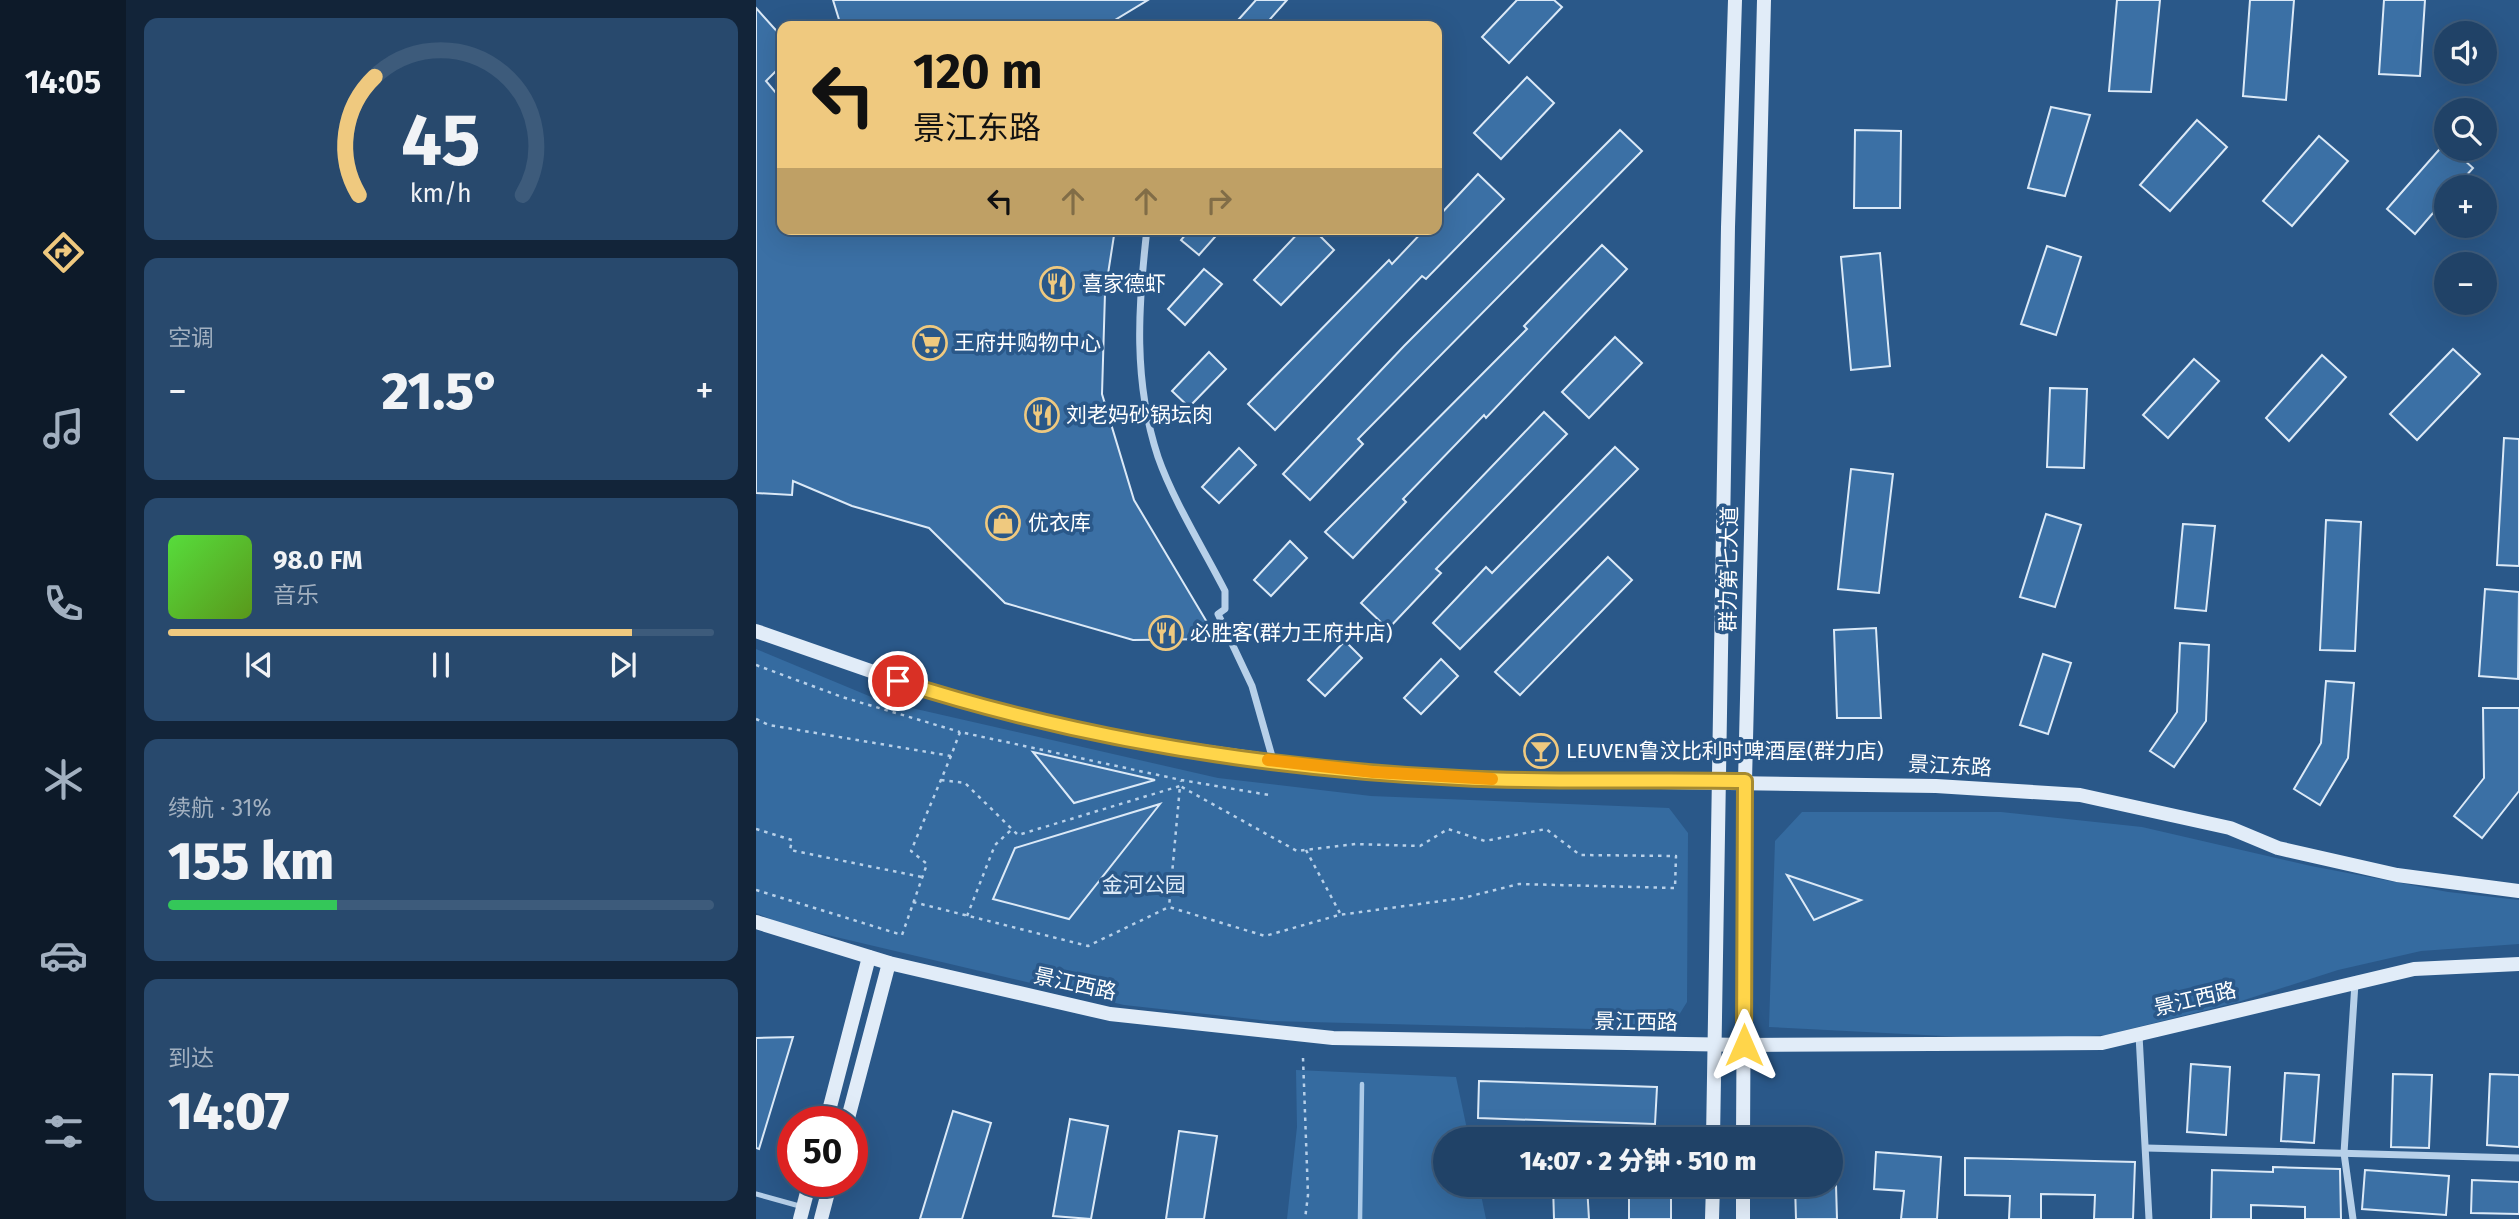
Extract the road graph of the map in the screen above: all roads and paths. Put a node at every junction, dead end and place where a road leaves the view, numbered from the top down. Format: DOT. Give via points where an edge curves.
graph roads {
  1 [pos="1735,0"];
  2 [pos="1764,0"];
  3 [pos="1146,235"];
  4 [pos="756,631"];
  5 [pos="756,665"];
  6 [pos="756,719"];
  7 [pos="960,732"];
  8 [pos="951,756"];
  9 [pos="1273,761"];
  10 [pos="941,780"];
  11 [pos="1181,780"];
  12 [pos="1718,781"];
  13 [pos="1745,781"];
  14 [pos="1180,786"];
  15 [pos="1269,794"];
  16 [pos="756,829"];
  17 [pos="1012,829"];
  18 [pos="1306,850"];
  19 [pos="922,877"];
  20 [pos="756,890"];
  21 [pos="2519,891"];
  22 [pos="913,902"];
  23 [pos="1169,907"];
  24 [pos="1341,915"];
  25 [pos="967,916"];
  26 [pos="756,922"];
  27 [pos="869,957"];
  28 [pos="889,963"];
  29 [pos="2519,964"];
  30 [pos="2355,983"];
  31 [pos="2139,1034"];
  32 [pos="1715,1044"];
  33 [pos="1744,1045"];
  34 [pos="1303,1058"];
  35 [pos="829,1106"];
  36 [pos="851,1106"];
  37 [pos="1713,1127"];
  38 [pos="1743,1127"];
  39 [pos="2146,1148"];
  40 [pos="2344,1153"];
  41 [pos="2519,1158"];
  42 [pos="756,1194"];
  43 [pos="827,1197"];
  44 [pos="1713,1197"];
  45 [pos="1743,1197"];
  46 [pos="801,1213"];
  47 [pos="821,1219"];
  48 [pos="1305,1219"];
  49 [pos="1712,1219"];
  50 [pos="1742,1219"];
  51 [pos="2149,1219"];
  52 [pos="2353,1219"];
  1 -- 12 [label="main road, 群力第七大道"];
  2 -- 13 [label="main road, 群力第七大道"];
  3 -- 9 [label="street" via="1137,338 1158,458 1224,592 1225,609 1218,614 1252,686"];
  4 -- 9 [label="main road, 景江东路" via="879,676 1014,714 1092,733"];
  5 -- 7 [label="path" via="842,697"];
  6 -- 8 [label="path"];
  7 -- 8 [label="path"];
  7 -- 11 [label="path"];
  8 -- 10 [label="path"];
  9 -- 12 [label="main road, 景江东路" via="1461,779"];
  10 -- 17 [label="path" via="965,783"];
  10 -- 19 [label="path" via="911,851 927,864"];
  11 -- 14 [label="path"];
  11 -- 15 [label="path"];
  12 -- 13 [label="main road, 景江东路"];
  12 -- 32 [label="main road, 群力第七大道"];
  13 -- 21 [label="main road, 景江东路" via="2080,795 2230,828 2278,848 2397,874"];
  13 -- 33 [label="main road, 群力第七大道"];
  14 -- 17 [label="path" via="1018,835"];
  14 -- 18 [label="path" via="1297,852"];
  14 -- 23 [label="path"];
  16 -- 19 [label="path" via="792,840 790,850"];
  17 -- 25 [label="path" via="995,845"];
  18 -- 24 [label="path"];
  18 -- 24 [label="path" via="1356,844 1420,846 1448,829 1485,841 1546,829 1580,855 1676,856 1675,888 1519,884 1463,898"];
  19 -- 22 [label="path"];
  20 -- 22 [label="path" via="902,935"];
  22 -- 25 [label="path"];
  23 -- 24 [label="path" via="1265,936"];
  23 -- 25 [label="path" via="1088,946"];
  26 -- 27 [label="main road, 景江西路"];
  27 -- 28 [label="main road, 景江西路"];
  27 -- 35 [label="main road"];
  28 -- 32 [label="main road, 景江西路" via="1110,1014 1333,1038"];
  28 -- 36 [label="main road"];
  29 -- 30 [label="main road, 景江西路" via="2414,969"];
  30 -- 31 [label="main road, 景江西路"];
  30 -- 40 [label="street"];
  31 -- 33 [label="main road, 景江西路" via="2102,1043"];
  31 -- 39 [label="street"];
  32 -- 33 [label="main road, 景江西路"];
  32 -- 37 [label="main road, 群力第七大道"];
  33 -- 38 [label="main road, 群力第七大道"];
  34 -- 48 [label="path"];
  39 -- 40 [label="street"];
  39 -- 51 [label="street"];
  40 -- 41 [label="street"];
  40 -- 52 [label="street"];
  42 -- 46 [label="lane"];
  43 -- 47 [label="main road"];
  44 -- 49 [label="main road"];
  45 -- 50 [label="main road"];
}
